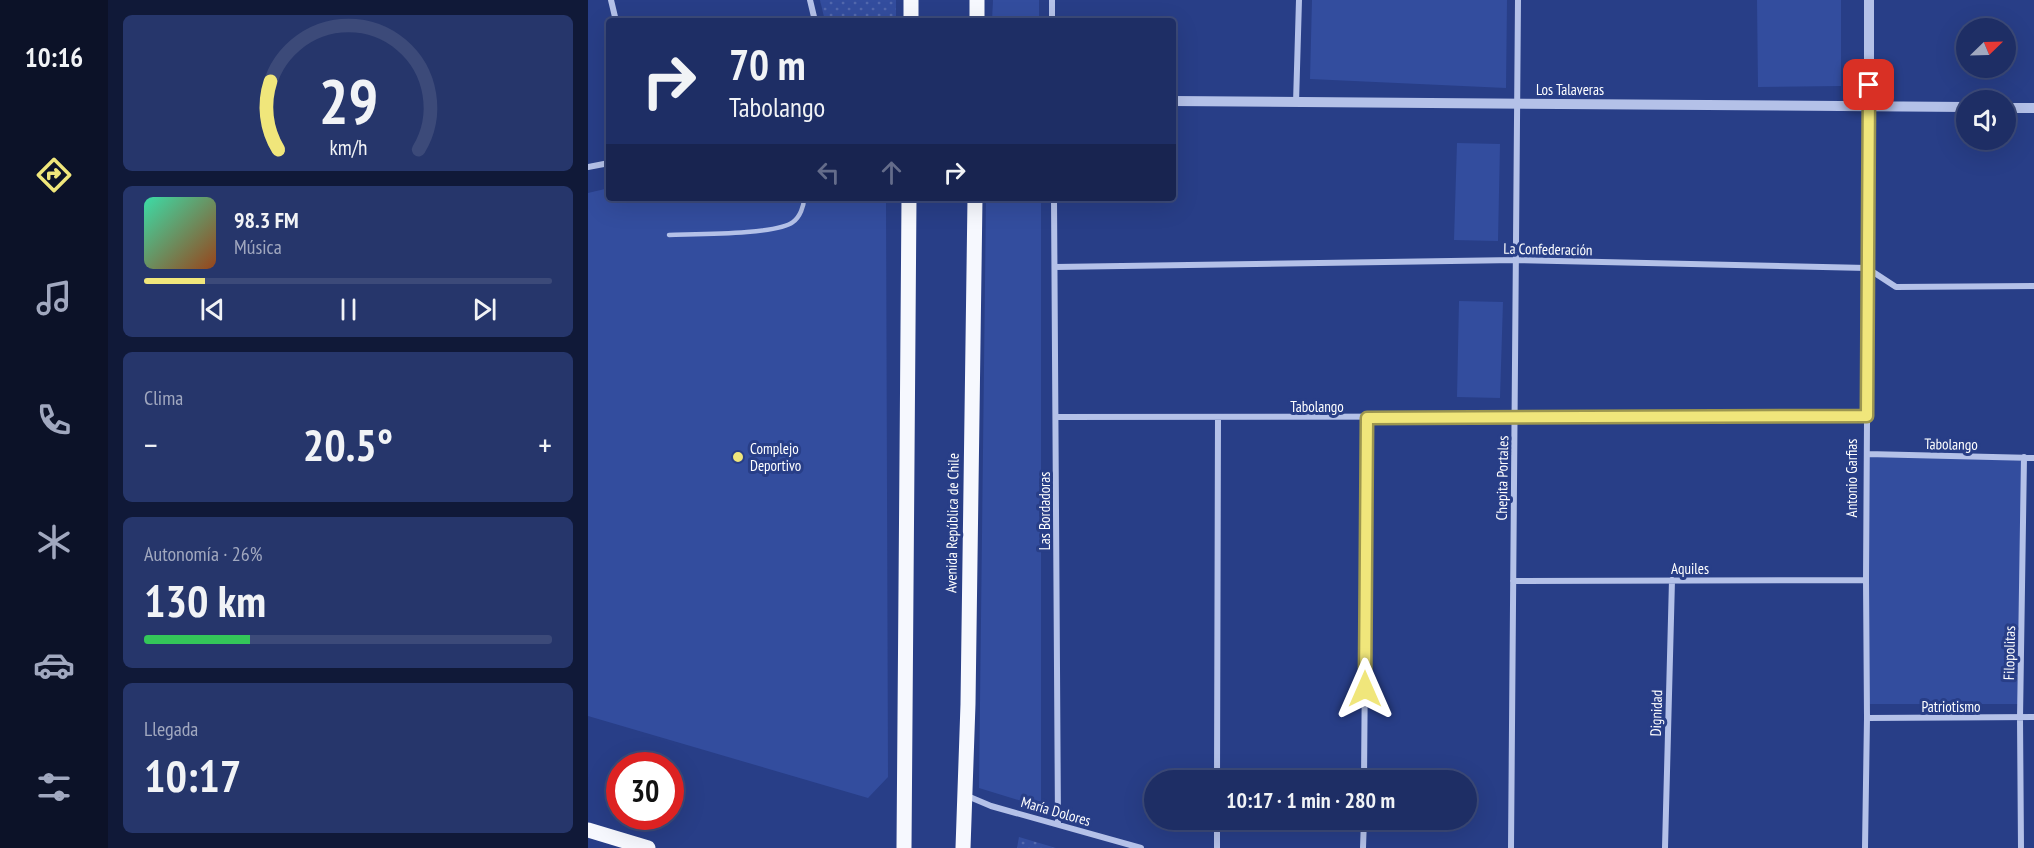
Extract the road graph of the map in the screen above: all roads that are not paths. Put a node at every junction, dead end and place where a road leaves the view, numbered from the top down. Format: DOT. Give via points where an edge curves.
graph roads {
  1 [pos="611,0"];
  2 [pos="810,0"];
  3 [pos="911,0"];
  4 [pos="977,0"];
  5 [pos="1052,0"];
  6 [pos="1299,0"];
  7 [pos="1518,0"];
  8 [pos="1869,0"];
  9 [pos="615,18"];
  10 [pos="814,18"];
  11 [pos="911,18"];
  12 [pos="977,18"];
  13 [pos="1052,18"];
  14 [pos="1176,101"];
  15 [pos="1296,103"];
  16 [pos="1517,104"];
  17 [pos="1869,106"];
  18 [pos="1956,107"];
  19 [pos="2016,108"];
  20 [pos="2034,108"];
  21 [pos="606,164"];
  22 [pos="588,167"];
  23 [pos="804,201"];
  24 [pos="909,201"];
  25 [pos="975,201"];
  26 [pos="1054,201"];
  27 [pos="669,235"];
  28 [pos="1516,260"];
  29 [pos="1055,267"];
  30 [pos="1868,268"];
  31 [pos="2034,286"];
  32 [pos="1867,416"];
  33 [pos="1056,417"];
  34 [pos="1218,417"];
  35 [pos="1515,417"];
  36 [pos="1367,418"];
  37 [pos="1867,454"];
  38 [pos="2024,458"];
  39 [pos="2034,458"];
  40 [pos="1672,579"];
  41 [pos="1866,580"];
  42 [pos="1514,581"];
  43 [pos="1868,717"];
  44 [pos="2020,717"];
  45 [pos="2034,717"];
  46 [pos="1217,770"];
  47 [pos="1364,770"];
  48 [pos="965,795"];
  49 [pos="1058,824"];
  50 [pos="588,830"];
  51 [pos="1217,830"];
  52 [pos="1364,830"];
  53 [pos="648,848"];
  54 [pos="904,848"];
  55 [pos="963,848"];
  56 [pos="1141,848"];
  57 [pos="1217,848"];
  58 [pos="1363,848"];
  59 [pos="1511,848"];
  60 [pos="1665,848"];
  61 [pos="1865,848"];
  62 [pos="2020,848"];
  1 -- 9 [label="street"];
  2 -- 10 [label="street"];
  3 -- 11 [label="main road"];
  4 -- 12 [label="main road"];
  5 -- 13 [label="street"];
  6 -- 15 [label="street"];
  7 -- 16 [label="street, Chepita Portales"];
  8 -- 17 [label="street, Antonio Garfias"];
  14 -- 15 [label="street, Los Talaveras"];
  15 -- 16 [label="street, Los Talaveras"];
  16 -- 17 [label="street, Los Talaveras"];
  16 -- 28 [label="street, Chepita Portales"];
  17 -- 18 [label="street, Los Talaveras"];
  17 -- 30 [label="street, Antonio Garfias"];
  19 -- 20 [label="street"];
  21 -- 22 [label="street"];
  23 -- 27 [label="lane" via="794,222 774,230"];
  24 -- 54 [label="main road"];
  25 -- 48 [label="main road, Avenida República de Chile"];
  26 -- 29 [label="street, Las Bordadoras"];
  28 -- 29 [label="street, La Confederación"];
  28 -- 30 [label="street, La Confederación"];
  28 -- 35 [label="street, Chepita Portales"];
  29 -- 33 [label="street, Las Bordadoras"];
  30 -- 31 [label="street" via="1896,287"];
  30 -- 32 [label="street, Antonio Garfias"];
  32 -- 35 [label="street, Tabolango"];
  32 -- 37 [label="street, Antonio Garfias"];
  33 -- 34 [label="street, Tabolango"];
  33 -- 49 [label="street, Las Bordadoras"];
  34 -- 36 [label="street, Tabolango"];
  34 -- 46 [label="street"];
  35 -- 36 [label="street, Tabolango"];
  35 -- 42 [label="street, Chepita Portales"];
  36 -- 47 [label="street"];
  37 -- 38 [label="street, Tabolango"];
  37 -- 41 [label="street, Antonio Garfias"];
  38 -- 39 [label="street, Tabolango"];
  38 -- 44 [label="street, Filopolitas"];
  40 -- 41 [label="street, Aquiles"];
  40 -- 42 [label="street, Aquiles"];
  40 -- 60 [label="street, Dignidad"];
  41 -- 43 [label="street, Antonio Garfias"];
  42 -- 59 [label="street, Chepita Portales"];
  43 -- 44 [label="street, Patriotismo"];
  43 -- 61 [label="street, Antonio Garfias"];
  44 -- 45 [label="street, Patriotismo"];
  44 -- 62 [label="street, Filopolitas"];
  48 -- 49 [label="street, María Dolores"];
  48 -- 55 [label="main road, Avenida República de Chile"];
  49 -- 56 [label="street, María Dolores"];
  50 -- 53 [label="main road"];
  51 -- 57 [label="street"];
  52 -- 58 [label="street"];
}
